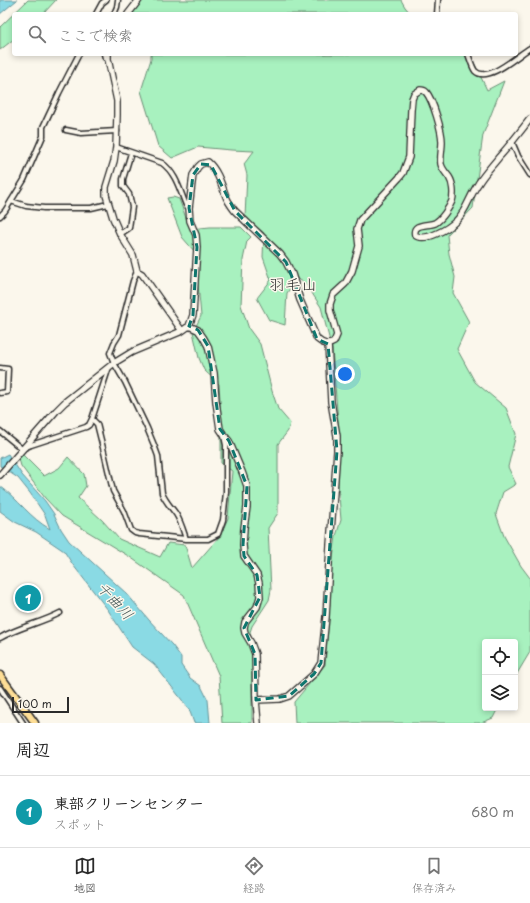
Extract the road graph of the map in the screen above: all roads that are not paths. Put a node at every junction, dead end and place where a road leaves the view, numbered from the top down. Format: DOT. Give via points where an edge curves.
graph roads {
  1 [pos="106,0"];
  2 [pos="118,0"];
  3 [pos="139,0"];
  4 [pos="438,0"];
  5 [pos="97,12"];
  6 [pos="115,12"];
  7 [pos="130,12"];
  8 [pos="437,12"];
  9 [pos="530,48"];
  10 [pos="78,56"];
  11 [pos="469,56"];
  12 [pos="108,57"];
  13 [pos="530,119"];
  14 [pos="66,130"];
  15 [pos="117,131"];
  16 [pos="512,142"];
  17 [pos="116,147"];
  18 [pos="132,153"];
  19 [pos="530,175"];
  20 [pos="11,201"];
  21 [pos="108,204"];
  22 [pos="189,208"];
  23 [pos="0,216"];
  24 [pos="120,234"];
  25 [pos="138,271"];
  26 [pos="189,326"];
  27 [pos="182,331"];
  28 [pos="328,344"];
  29 [pos="112,364"];
  30 [pos="0,368"];
  31 [pos="0,393"];
  32 [pos="92,420"];
  33 [pos="0,431"];
  34 [pos="224,435"];
  35 [pos="22,448"];
  36 [pos="0,475"];
  37 [pos="186,538"];
  38 [pos="60,613"];
  39 [pos="0,638"];
  40 [pos="1,678"];
  41 [pos="0,688"];
  42 [pos="256,700"];
  43 [pos="32,722"];
  44 [pos="23,723"];
  45 [pos="258,723"];
  1 -- 5 [label="street"];
  2 -- 6 [label="street"];
  3 -- 7 [label="main road"];
  4 -- 8 [label="street"];
  9 -- 11 [label="street" via="494,72 483,74 474,70"];
  10 -- 20 [label="street" via="43,127 43,136 24,180"];
  12 -- 15 [label="main road" via="117,101"];
  13 -- 16 [label="main road"];
  14 -- 15 [label="street" via="81,133"];
  15 -- 17 [label="main road"];
  16 -- 19 [label="street"];
  16 -- 28 [label="main road" via="478,183 456,222 436,234 417,237 415,229 440,219 449,207 453,195 450,179 442,166 441,133 430,99 423,90 414,94 409,160 399,178 360,220 357,229 359,246 352,272 345,284 333,295 330,304 337,335 334,342"];
  17 -- 18 [label="street"];
  17 -- 21 [label="main road" via="106,188"];
  18 -- 22 [label="street" via="168,167"];
  18 -- 24 [label="street" via="123,179 123,186 129,194 132,207 129,228"];
  20 -- 21 [label="street" via="44,208 91,208"];
  20 -- 23 [label="street"];
  21 -- 24 [label="main road"];
  22 -- 26 [label="main road" via="197,248 194,309"];
  22 -- 28 [label="main road" via="193,175 201,164 208,162 214,168 235,211 286,262 317,339"];
  24 -- 25 [label="main road" via="133,255"];
  25 -- 27 [label="main road"];
  25 -- 29 [label="street" via="133,281 120,335 110,353"];
  26 -- 27 [label="main road"];
  26 -- 34 [label="main road" via="198,330 208,346 214,373 218,418"];
  27 -- 29 [label="main road" via="132,352"];
  28 -- 42 [label="main road" via="337,451 321,663 314,674 289,696"];
  29 -- 32 [label="street"];
  29 -- 35 [label="main road" via="65,402"];
  29 -- 37 [label="street" via="125,382 147,428 158,456 164,498 180,521"];
  30 -- 31 [label="street" via="8,369 7,392"];
  32 -- 35 [label="street" via="86,427"];
  32 -- 37 [label="street" via="97,424 113,492 132,530 139,534"];
  33 -- 35 [label="street"];
  34 -- 37 [label="street" via="226,492 223,520 218,534 208,539"];
  34 -- 42 [label="main road" via="229,441 247,486 242,545 244,556 259,583 260,597 244,628 255,654"];
  35 -- 36 [label="main road"];
  38 -- 39 [label="street"];
  40 -- 43 [label="main road"];
  41 -- 44 [label="street"];
  42 -- 45 [label="main road"];
}
